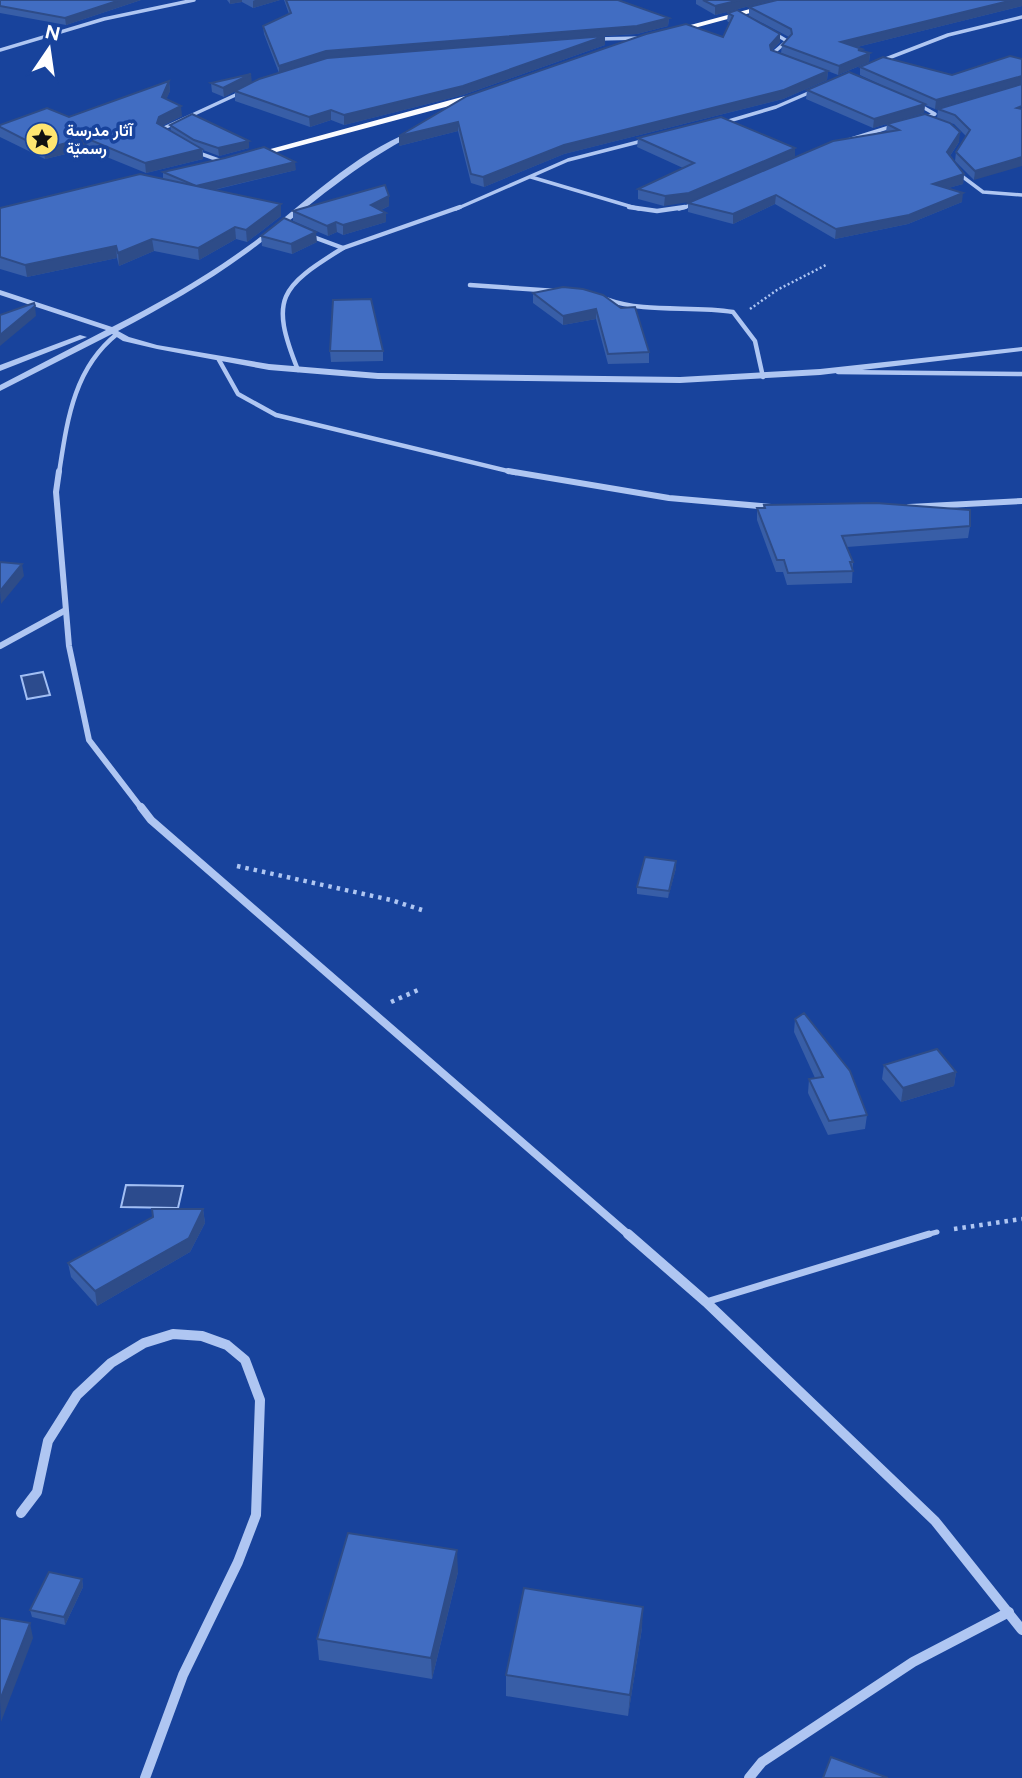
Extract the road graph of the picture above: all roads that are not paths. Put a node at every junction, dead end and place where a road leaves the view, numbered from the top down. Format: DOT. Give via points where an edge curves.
graph roads {
  1 [pos="194,0"];
  2 [pos="794,0"];
  3 [pos="1022,17"];
  4 [pos="770,31"];
  5 [pos="666,33"];
  6 [pos="654,36"];
  7 [pos="642,38"];
  8 [pos="587,40"];
  9 [pos="0,50"];
  10 [pos="608,51"];
  11 [pos="780,58"];
  12 [pos="872,65"];
  13 [pos="247,90"];
  14 [pos="814,91"];
  15 [pos="490,92"];
  16 [pos="467,100"];
  17 [pos="911,101"];
  18 [pos="947,111"];
  19 [pos="935,114"];
  20 [pos="443,116"];
  21 [pos="924,118"];
  22 [pos="914,121"];
  23 [pos="931,121"];
  24 [pos="904,123"];
  25 [pos="711,125"];
  26 [pos="418,130"];
  27 [pos="657,137"];
  28 [pos="170,138"];
  29 [pos="846,140"];
  30 [pos="193,151"];
  31 [pos="225,162"];
  32 [pos="952,167"];
  33 [pos="198,168"];
  34 [pos="530,177"];
  35 [pos="1022,195"];
  36 [pos="706,199"];
  37 [pos="283,222"];
  38 [pos="292,227"];
  39 [pos="302,232"];
  40 [pos="342,248"];
  41 [pos="470,285"];
  42 [pos="0,292"];
  43 [pos="564,292"];
  44 [pos="598,297"];
  45 [pos="113,332"];
  46 [pos="1022,349"];
  47 [pos="219,360"];
  48 [pos="0,368"];
  49 [pos="298,370"];
  50 [pos="820,372"];
  51 [pos="1022,374"];
  52 [pos="763,377"];
  53 [pos="0,388"];
  54 [pos="1022,502"];
  55 [pos="901,507"];
  56 [pos="781,508"];
  57 [pos="64,611"];
  58 [pos="0,646"];
  59 [pos="937,1232"];
  60 [pos="706,1301"];
  61 [pos="21,1513"];
  62 [pos="1009,1612"];
  63 [pos="1022,1630"];
  64 [pos="145,1778"];
  65 [pos="749,1778"];
  1 -- 9 [label="street" via="104,19"];
  2 -- 5 [label="main road" via="744,18"];
  3 -- 12 [label="street" via="948,35"];
  4 -- 11 [label="street" via="787,41 772,54"];
  6 -- 7 [label="main road"];
  7 -- 8 [label="street"];
  7 -- 10 [label="main road"];
  13 -- 28 [label="street" via="164,128 162,132"];
  14 -- 25 [label="street"];
  15 -- 16 [label="main road"];
  16 -- 20 [label="street"];
  16 -- 31 [label="main road"];
  17 -- 19 [label="street"];
  18 -- 19 [label="street"];
  19 -- 21 [label="street"];
  21 -- 22 [label="street"];
  21 -- 23 [label="street"];
  24 -- 29 [label="street"];
  26 -- 37 [label="street" via="357,162"];
  27 -- 34 [label="street" via="569,160"];
  30 -- 31 [label="street"];
  31 -- 33 [label="main road"];
  32 -- 35 [label="street" via="983,192"];
  34 -- 36 [label="street" via="655,212 681,210"];
  34 -- 40 [label="street" via="448,212"];
  37 -- 38 [label="street"];
  37 -- 45 [label="street" via="193,286"];
  39 -- 40 [label="street"];
  40 -- 49 [label="street" via="300,277 283,297 279,315"];
  41 -- 43 [label="street"];
  42 -- 45 [label="street"];
  44 -- 52 [label="street" via="631,308 703,307 737,316 755,341"];
  45 -- 47 [label="street" via="132,341"];
  45 -- 48 [label="street"];
  45 -- 53 [label="street"];
  45 -- 57 [label="street" via="71,400 56,492"];
  46 -- 50 [label="street"];
  47 -- 49 [label="street"];
  47 -- 56 [label="street" via="231,386 248,402 299,422 514,471"];
  49 -- 52 [label="street" via="589,380"];
  50 -- 51 [label="street"];
  50 -- 52 [label="street"];
  54 -- 55 [label="street"];
  57 -- 58 [label="street"];
  57 -- 60 [label="street" via="89,740 151,820"];
  59 -- 60 [label="lane"];
  60 -- 62 [label="street" via="935,1521"];
  61 -- 64 [label="street" via="37,1492 48,1441 77,1395 111,1363 144,1343 173,1334 202,1336 227,1345 245,1360 260,1400 256,1515 183,1675"];
  62 -- 63 [label="street"];
  62 -- 65 [label="street" via="912,1660 762,1762"];
}
